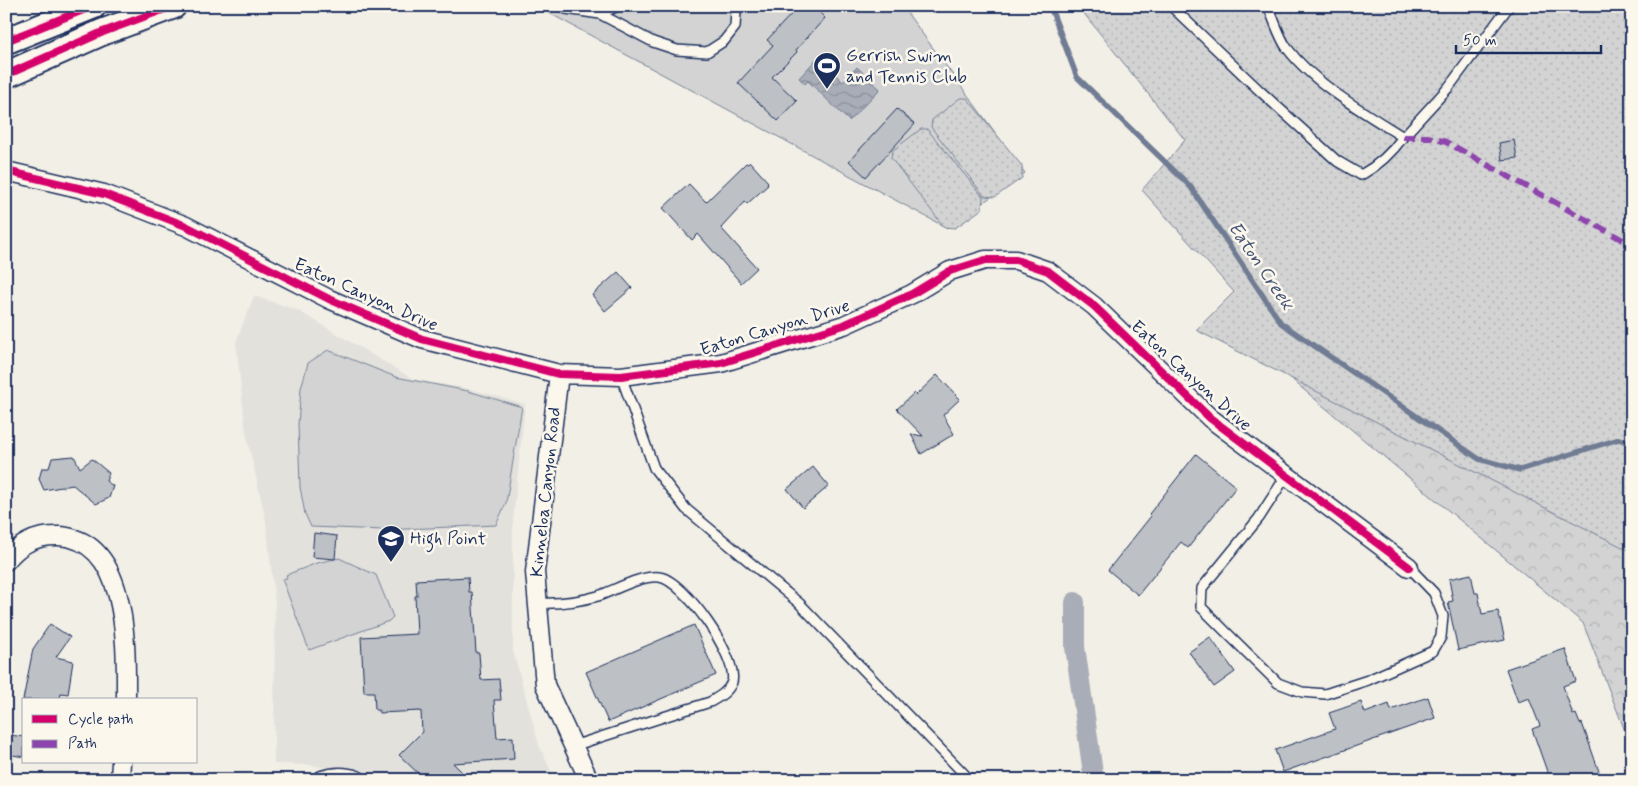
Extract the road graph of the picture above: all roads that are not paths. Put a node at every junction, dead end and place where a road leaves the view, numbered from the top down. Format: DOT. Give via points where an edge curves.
graph roads {
  1 [pos="93,6"];
  2 [pos="173,6"];
  3 [pos="562,6"];
  4 [pos="618,6"];
  5 [pos="730,6"];
  6 [pos="1172,6"];
  7 [pos="1268,6"];
  8 [pos="1508,6"];
  9 [pos="600,14"];
  10 [pos="6,40"];
  11 [pos="6,75"];
  12 [pos="1402,137"];
  13 [pos="6,172"];
  14 [pos="559,374"];
  15 [pos="621,376"];
  16 [pos="1286,476"];
  17 [pos="6,561"];
  18 [pos="1409,567"];
  19 [pos="538,603"];
  20 [pos="126,698"];
  21 [pos="573,746"];
  22 [pos="121,764"];
  23 [pos="120,780"];
  24 [pos="322,780"];
  25 [pos="357,780"];
  26 [pos="589,780"];
  27 [pos="970,780"];
  1 -- 10 [label="main road"];
  2 -- 11 [label="main road" via="103,32"];
  3 -- 9 [label="lane"];
  4 -- 9 [label="lane"];
  5 -- 9 [label="lane" via="736,11 735,27 724,41 707,52 677,50 653,42"];
  6 -- 12 [label="lane" via="1337,162 1361,175 1377,166"];
  7 -- 12 [label="lane" via="1287,47 1315,76"];
  8 -- 12 [label="lane" via="1448,88"];
  13 -- 14 [label="street, Eaton Canyon Drive" via="104,194 186,226 329,299 422,339"];
  14 -- 15 [label="street, Eaton Canyon Drive"];
  14 -- 19 [label="street, Kinneloa Canyon Road" via="534,572"];
  15 -- 16 [label="street, Eaton Canyon Drive" via="721,363 844,325 912,294 950,271 985,260 1016,260 1048,271 1094,306 1210,418"];
  15 -- 27 [label="lane" via="654,468 686,509 799,603"];
  16 -- 18 [label="street, Eaton Canyon Drive"];
  16 -- 18 [label="lane" via="1259,518 1202,588 1202,606 1278,683 1302,692 1325,694 1368,680 1433,651 1441,636 1443,616 1434,593"];
  17 -- 20 [label="street" via="22,545 49,536 76,540 99,556 110,574 120,608"];
  19 -- 21 [label="street, Kinneloa Canyon Road" via="545,685"];
  19 -- 21 [label="lane" via="571,603 661,577 682,590 709,624 724,647 732,671 732,681 722,695 710,702"];
  21 -- 26 [label="street, Kinneloa Canyon Road"];
  22 -- 23 [label="street"];
  24 -- 25 [label="street" via="349,777"];
}
